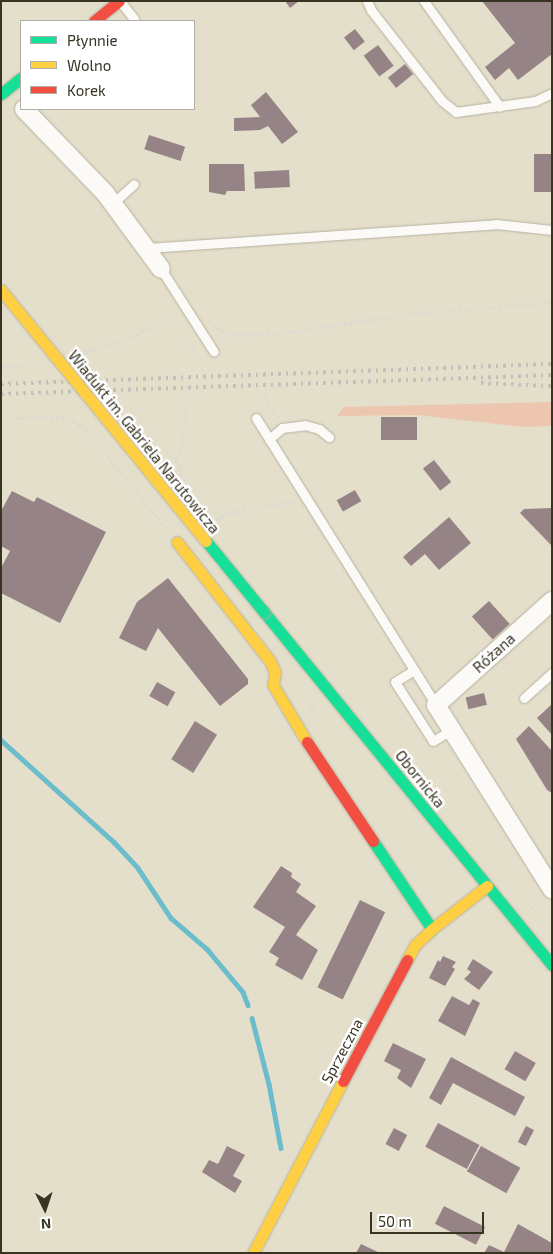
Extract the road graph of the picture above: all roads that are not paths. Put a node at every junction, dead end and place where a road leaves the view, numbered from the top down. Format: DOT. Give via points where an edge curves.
graph roads {
  1 [pos="120,1"];
  2 [pos="367,1"];
  3 [pos="424,1"];
  4 [pos="134,19"];
  5 [pos="95,20"];
  6 [pos="20,79"];
  7 [pos="3,90"];
  8 [pos="552,93"];
  9 [pos="20,104"];
  10 [pos="500,107"];
  11 [pos="26,110"];
  12 [pos="134,184"];
  13 [pos="113,203"];
  14 [pos="552,230"];
  15 [pos="147,248"];
  16 [pos="161,269"];
  17 [pos="1,290"];
  18 [pos="214,352"];
  19 [pos="256,418"];
  20 [pos="329,437"];
  21 [pos="269,439"];
  22 [pos="177,542"];
  23 [pos="552,600"];
  24 [pos="264,612"];
  25 [pos="414,670"];
  26 [pos="552,673"];
  27 [pos="524,698"];
  28 [pos="436,705"];
  29 [pos="451,730"];
  30 [pos="487,886"];
  31 [pos="548,893"];
  32 [pos="432,929"];
  33 [pos="548,954"];
  34 [pos="252,1253"];
  1 -- 4 [label="lane"];
  1 -- 5 [label="street"];
  2 -- 10 [label="lane" via="442,101 456,112"];
  3 -- 10 [label="lane"];
  6 -- 7 [label="street"];
  7 -- 9 [label="street"];
  8 -- 10 [label="lane" via="535,101"];
  11 -- 13 [label="street"];
  12 -- 13 [label="lane"];
  13 -- 15 [label="street"];
  14 -- 15 [label="lane" via="496,224 242,238"];
  15 -- 16 [label="street"];
  16 -- 18 [label="lane"];
  17 -- 24 [label="street, Wiadukt im. Gabriela Narutowicza, bridge"];
  19 -- 21 [label="lane"];
  20 -- 21 [label="lane" via="319,429 305,425 282,428"];
  21 -- 25 [label="lane"];
  22 -- 32 [label="street" via="270,661 275,672 273,685"];
  23 -- 28 [label="street, Różana"];
  24 -- 30 [label="street, Obornicka"];
  25 -- 28 [label="lane"];
  25 -- 29 [label="lane" via="395,682 433,741"];
  26 -- 27 [label="lane"];
  28 -- 29 [label="street"];
  29 -- 31 [label="street"];
  30 -- 32 [label="street, Sprzeczna"];
  30 -- 33 [label="street, Obornicka"];
  32 -- 34 [label="street, Sprzeczna" via="415,945"];
}
